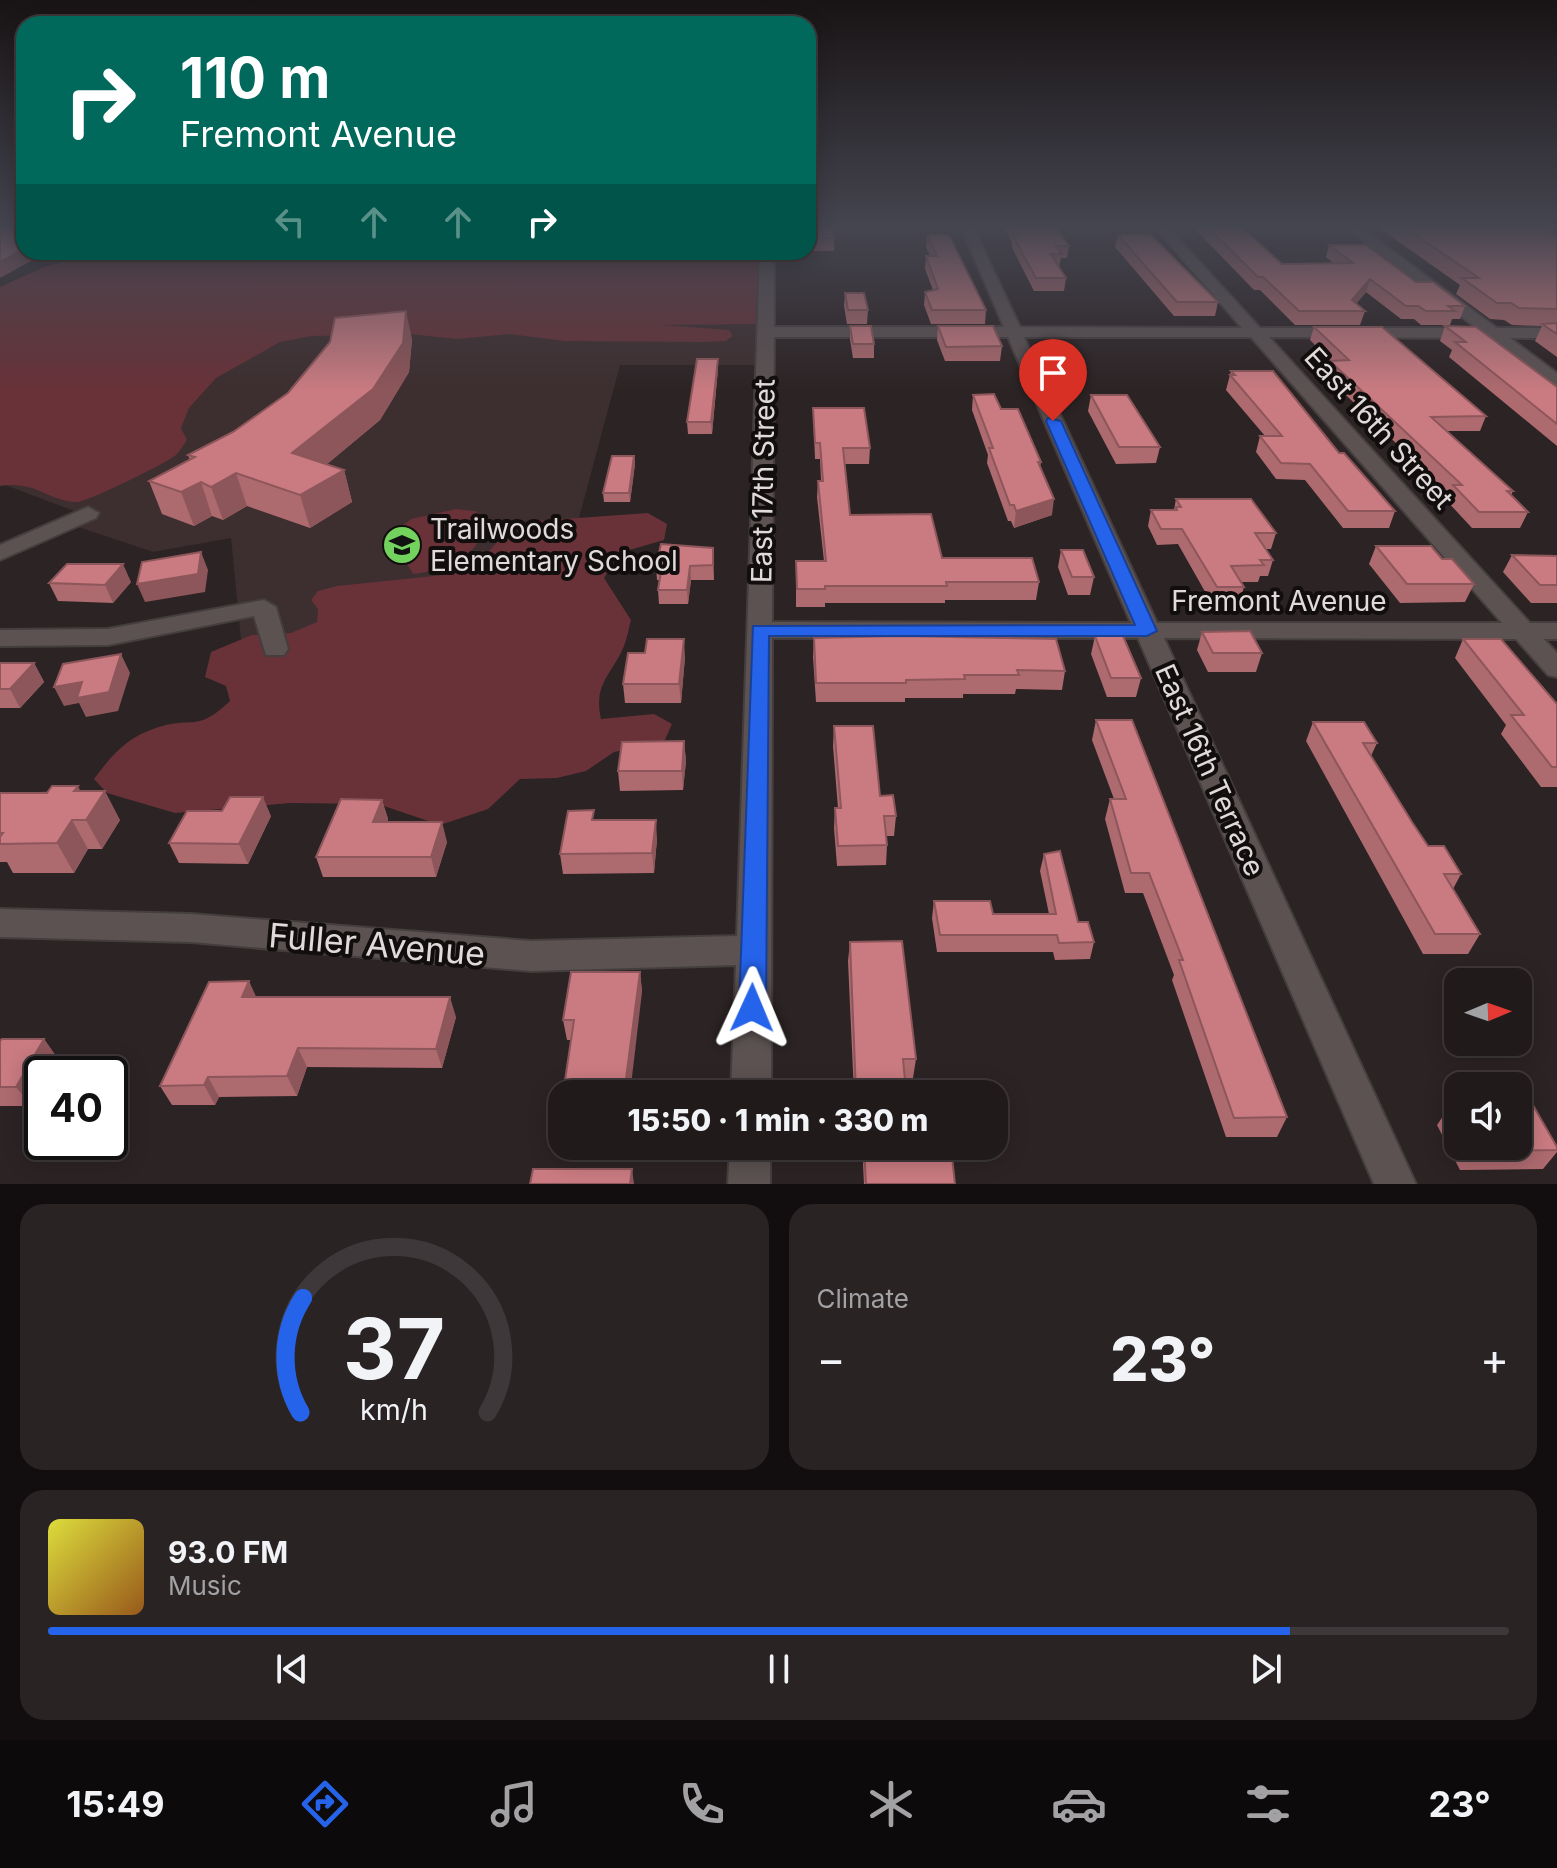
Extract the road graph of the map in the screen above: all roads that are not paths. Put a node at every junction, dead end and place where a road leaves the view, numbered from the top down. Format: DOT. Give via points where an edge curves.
graph roads {
  1 [pos="766,280"];
  2 [pos="991,280"];
  3 [pos="1209,280"];
  4 [pos="1423,280"];
  5 [pos="765,332"];
  6 [pos="1014,333"];
  7 [pos="1257,333"];
  8 [pos="1494,333"];
  9 [pos="1557,333"];
  10 [pos="1557,381"];
  11 [pos="88,513"];
  12 [pos="0,553"];
  13 [pos="760,630"];
  14 [pos="1147,631"];
  15 [pos="1523,631"];
  16 [pos="1557,631"];
  17 [pos="0,638"];
  18 [pos="275,649"];
  19 [pos="1557,669"];
  20 [pos="0,923"];
  21 [pos="754,950"];
  22 [pos="751,1080"];
  23 [pos="750,1160"];
  24 [pos="749,1184"];
  25 [pos="1395,1184"];
  1 -- 5 [label="street, East 17th Street"];
  2 -- 6 [label="street, East 16th Terrace"];
  3 -- 7 [label="street, East 16th Street"];
  4 -- 8 [label="street"];
  5 -- 6 [label="street"];
  5 -- 13 [label="street, East 17th Street"];
  6 -- 7 [label="street"];
  6 -- 14 [label="street, East 16th Terrace"];
  7 -- 8 [label="street"];
  7 -- 15 [label="street, East 16th Street"];
  8 -- 9 [label="street"];
  8 -- 10 [label="street"];
  11 -- 12 [label="street"];
  13 -- 14 [label="street, Fremont Avenue"];
  13 -- 21 [label="street, East 17th Street"];
  14 -- 15 [label="street, Fremont Avenue"];
  14 -- 25 [label="street, East 16th Terrace"];
  15 -- 16 [label="street, Fremont Avenue"];
  15 -- 19 [label="street, East 16th Street"];
  17 -- 18 [label="street" via="108,637 264,607"];
  20 -- 21 [label="street, Fuller Avenue" via="191,928 531,956"];
  21 -- 22 [label="street, East 17th Street"];
  23 -- 24 [label="street"];
}
